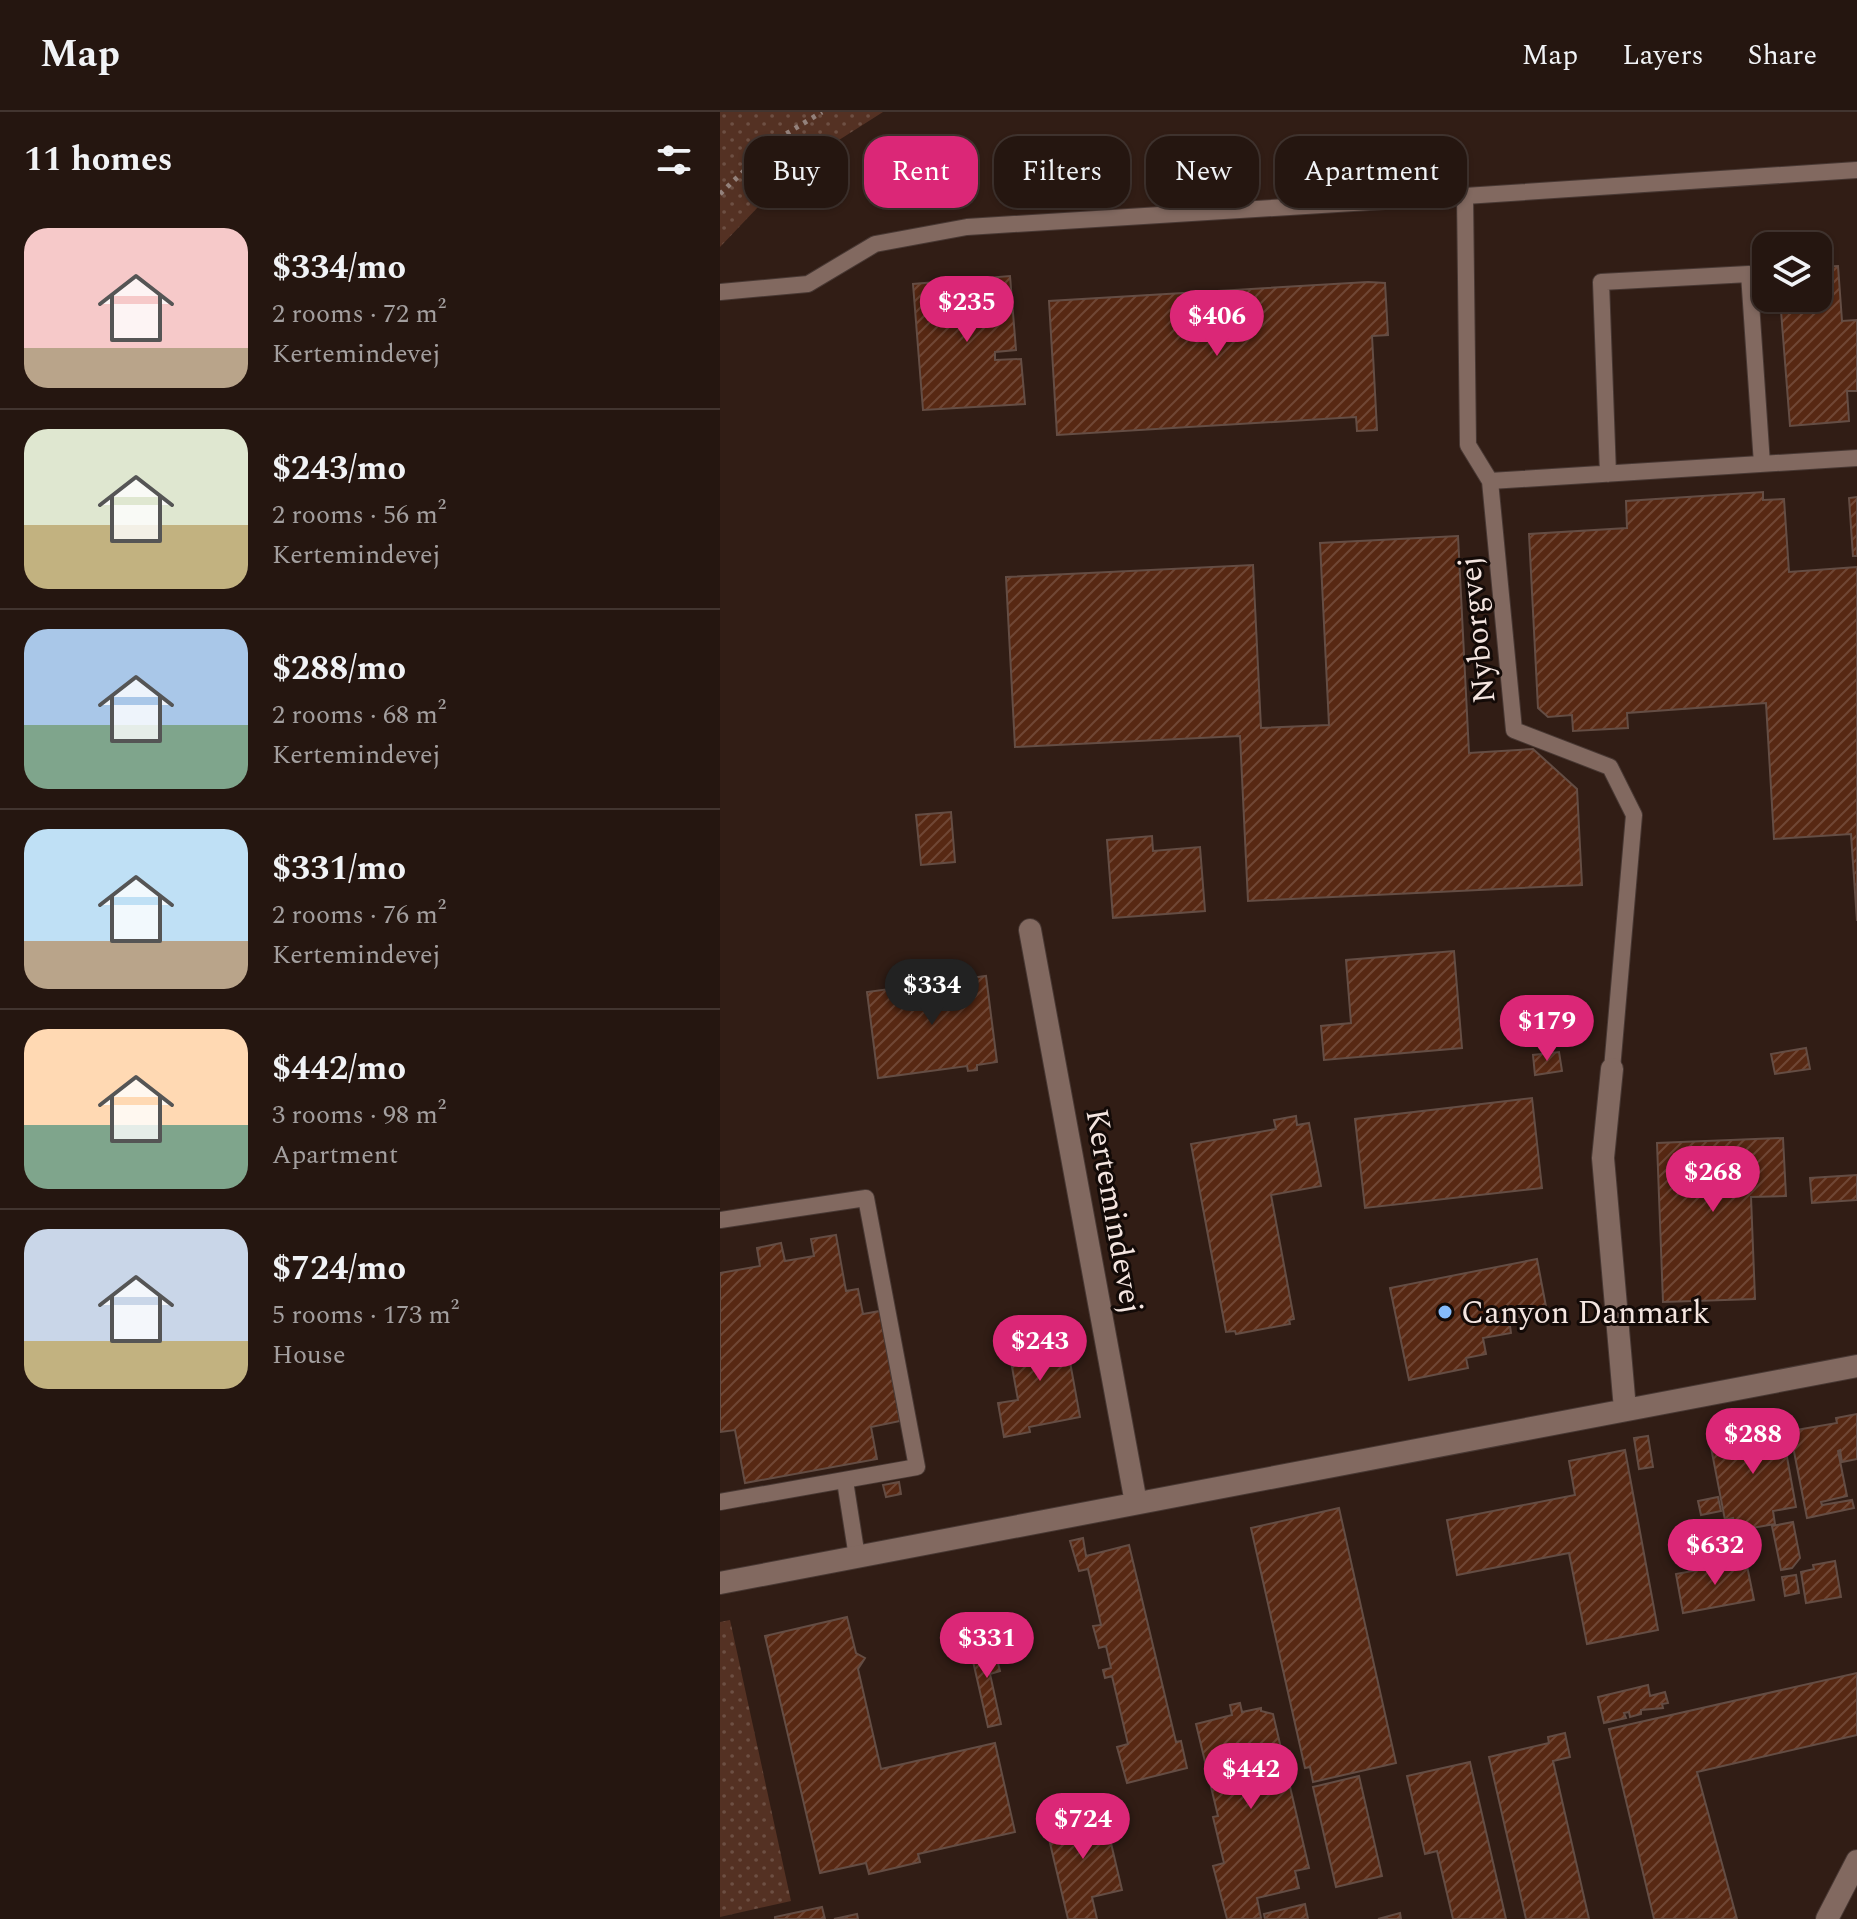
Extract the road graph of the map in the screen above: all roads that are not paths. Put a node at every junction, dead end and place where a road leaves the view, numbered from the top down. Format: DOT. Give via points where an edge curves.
graph roads {
  1 [pos="1857,170"];
  2 [pos="1467,196"];
  3 [pos="1275,208"];
  4 [pos="1465,208"];
  5 [pos="720,292"];
  6 [pos="1857,458"];
  7 [pos="1762,464"];
  8 [pos="1608,474"];
  9 [pos="1490,481"];
  10 [pos="1030,930"];
  11 [pos="1612,1069"];
  12 [pos="720,1220"];
  13 [pos="1857,1366"];
  14 [pos="1625,1409"];
  15 [pos="845,1481"];
  16 [pos="720,1502"];
  17 [pos="1136,1503"];
  18 [pos="857,1557"];
  19 [pos="720,1583"];
  20 [pos="1857,1861"];
  21 [pos="1827,1919"];
  1 -- 2 [label="lane"];
  3 -- 5 [label="lane" via="967,227 875,244 808,284"];
  4 -- 9 [label="lane" via="1468,445"];
  6 -- 7 [label="lane"];
  7 -- 8 [label="lane"];
  7 -- 8 [label="lane" via="1749,274 1601,282"];
  8 -- 9 [label="lane"];
  9 -- 11 [label="lane, Nyborgvej" via="1514,730 1610,767 1634,815"];
  10 -- 17 [label="street, Kertemindevej"];
  11 -- 14 [label="street" via="1603,1158"];
  12 -- 15 [label="lane" via="866,1198 917,1467"];
  13 -- 14 [label="street"];
  14 -- 17 [label="street"];
  15 -- 16 [label="lane"];
  15 -- 18 [label="lane"];
  17 -- 18 [label="street"];
  18 -- 19 [label="street"];
  20 -- 21 [label="street"];
}
